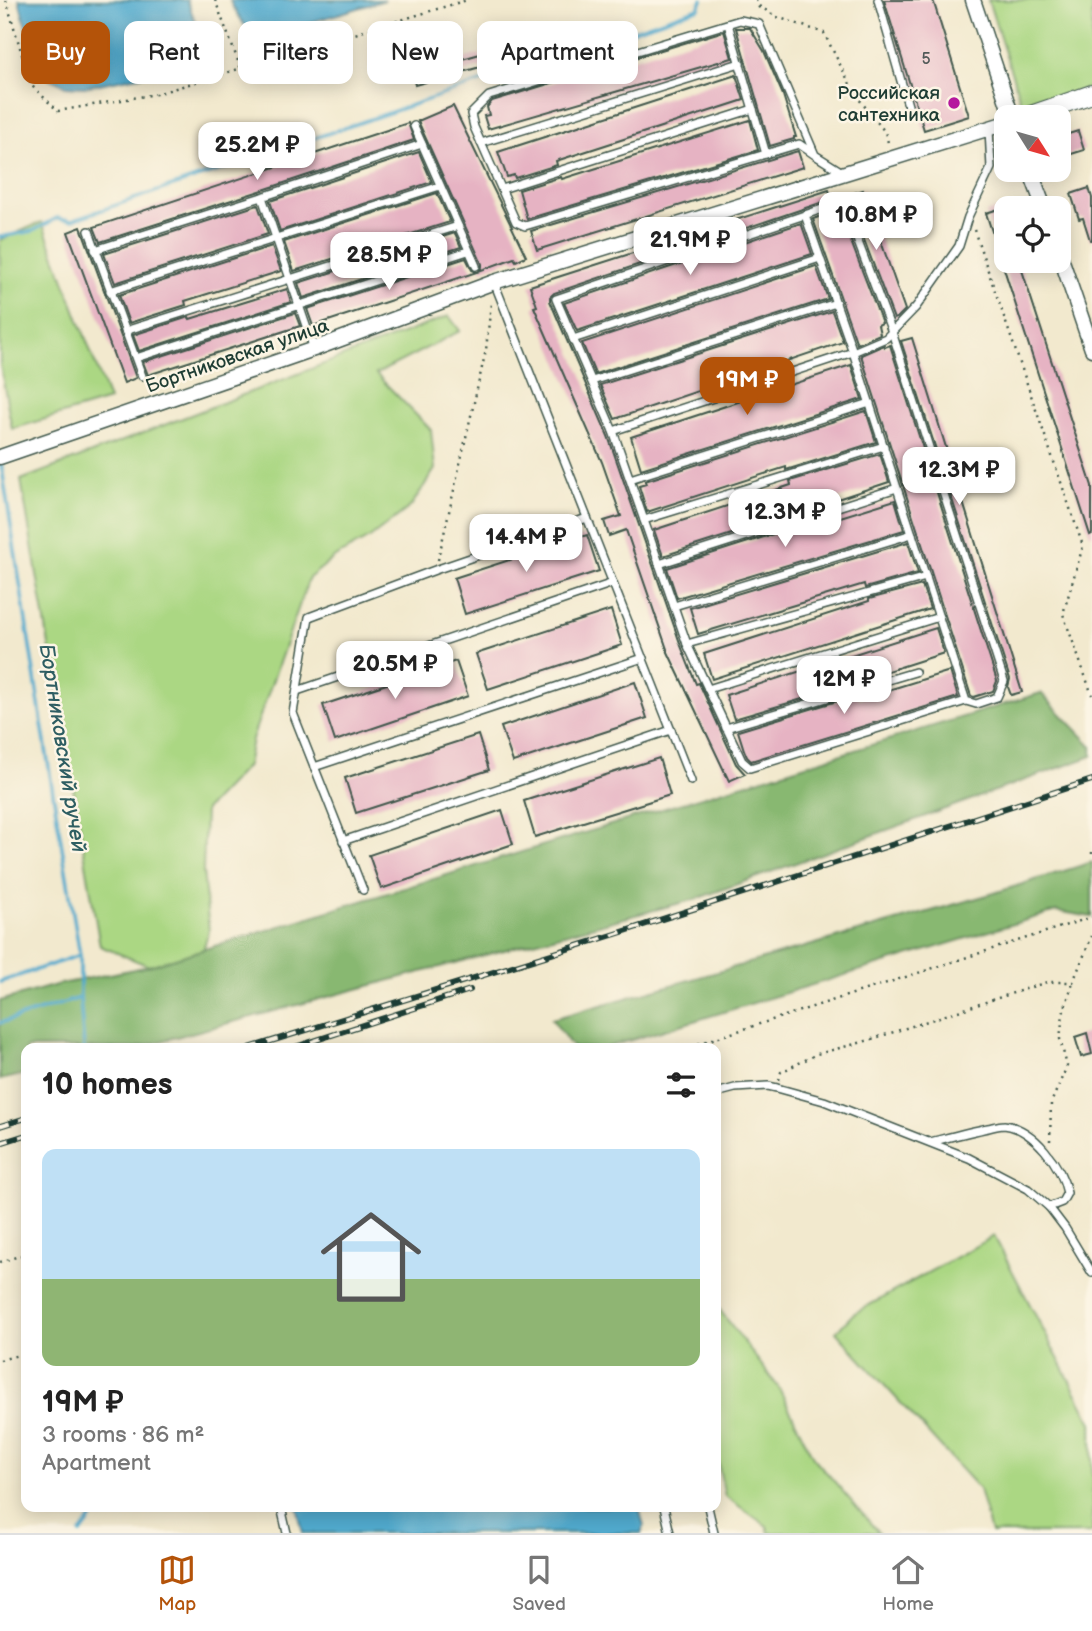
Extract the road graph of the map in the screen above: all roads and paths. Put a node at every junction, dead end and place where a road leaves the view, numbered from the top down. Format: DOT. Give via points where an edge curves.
graph roads {
  1 [pos="6,0"];
  2 [pos="215,0"];
  3 [pos="467,0"];
  4 [pos="878,0"];
  5 [pos="973,0"];
  6 [pos="759,6"];
  7 [pos="728,23"];
  8 [pos="353,35"];
  9 [pos="238,61"];
  10 [pos="740,63"];
  11 [pos="238,70"];
  12 [pos="1092,94"];
  13 [pos="1008,105"];
  14 [pos="1060,105"];
  15 [pos="753,108"];
  16 [pos="909,109"];
  17 [pos="414,125"];
  18 [pos="994,127"];
  19 [pos="989,129"];
  20 [pos="481,143"];
  21 [pos="422,144"];
  22 [pos="766,154"];
  23 [pos="816,155"];
  24 [pos="894,159"];
  25 [pos="846,174"];
  26 [pos="440,186"];
  27 [pos="502,190"];
  28 [pos="262,197"];
  29 [pos="805,215"];
  30 [pos="968,217"];
  31 [pos="458,226"];
  32 [pos="89,231"];
  33 [pos="276,238"];
  34 [pos="95,250"];
  35 [pos="468,251"];
  36 [pos="820,258"];
  37 [pos="476,266"];
  38 [pos="1066,273"];
  39 [pos="290,278"];
  40 [pos="494,282"];
  41 [pos="110,292"];
  42 [pos="836,303"];
  43 [pos="299,306"];
  44 [pos="125,331"];
  45 [pos="892,332"];
  46 [pos="573,339"];
  47 [pos="314,349"];
  48 [pos="1092,349"];
  49 [pos="853,352"];
  50 [pos="136,358"];
  51 [pos="142,376"];
  52 [pos="592,381"];
  53 [pos="870,403"];
  54 [pos="613,431"];
  55 [pos="884,446"];
  56 [pos="5,455"];
  57 [pos="630,479"];
  58 [pos="897,488"];
  59 [pos="587,518"];
  60 [pos="644,520"];
  61 [pos="912,534"];
  62 [pos="659,564"];
  63 [pos="435,570"];
  64 [pos="926,577"];
  65 [pos="613,583"];
  66 [pos="674,606"];
  67 [pos="939,617"];
  68 [pos="687,643"];
  69 [pos="643,658"];
  70 [pos="915,672"];
  71 [pos="708,689"];
  72 [pos="297,691"];
  73 [pos="1092,695"];
  74 [pos="966,701"];
  75 [pos="726,729"];
  76 [pos="671,730"];
  77 [pos="314,766"];
  78 [pos="691,781"];
  79 [pos="343,841"];
  80 [pos="1092,852"];
  81 [pos="1092,858"];
  82 [pos="363,890"];
  83 [pos="1092,917"];
  84 [pos="1092,936"];
  85 [pos="1073,982"];
  86 [pos="701,1043"];
  87 [pos="777,1088"];
  88 [pos="721,1092"];
  89 [pos="930,1142"];
  90 [pos="1052,1160"];
  91 [pos="1049,1207"];
  92 [pos="21,1256"];
  93 [pos="0,1262"];
  94 [pos="1092,1273"];
  95 [pos="21,1354"];
  96 [pos="0,1360"];
  97 [pos="282,1512"];
  98 [pos="665,1512"];
  99 [pos="709,1512"];
  100 [pos="287,1533"];
  101 [pos="670,1533"];
  102 [pos="715,1533"];
  1 -- 11 [label="path" via="31,85 58,111 156,94"];
  2 -- 9 [label="path"];
  3 -- 8 [label="path"];
  4 -- 16 [label="lane"];
  5 -- 13 [label="street"];
  6 -- 24 [label="path" via="777,18 824,33 855,94 885,132"];
  7 -- 10 [label="lane"];
  7 -- 20 [label="lane" via="489,96 471,114"];
  7 -- 23 [label="lane" via="759,24"];
  10 -- 15 [label="lane"];
  10 -- 20 [label="lane"];
  12 -- 14 [label="street"];
  15 -- 22 [label="lane"];
  15 -- 27 [label="lane"];
  17 -- 21 [label="lane"];
  18 -- 19 [label="street, Бортниковская улица"];
  19 -- 24 [label="street, Бортниковская улица"];
  19 -- 30 [label="lane" via="991,168"];
  20 -- 27 [label="lane"];
  21 -- 26 [label="lane"];
  21 -- 28 [label="lane"];
  22 -- 23 [label="lane" via="799,144"];
  22 -- 27 [label="lane" via="525,226 516,222"];
  23 -- 25 [label="lane"];
  24 -- 25 [label="street, Бортниковская улица"];
  25 -- 40 [label="street, Бортниковская улица"];
  26 -- 31 [label="lane"];
  26 -- 33 [label="lane"];
  28 -- 33 [label="lane"];
  28 -- 34 [label="lane"];
  29 -- 36 [label="lane"];
  29 -- 45 [label="lane" via="844,202"];
  29 -- 46 [label="lane" via="556,299"];
  30 -- 45 [label="lane" via="959,246 916,307"];
  30 -- 73 [label="path" via="1083,546 1063,614"];
  31 -- 35 [label="lane"];
  31 -- 39 [label="lane"];
  32 -- 34 [label="lane"];
  33 -- 39 [label="lane"];
  33 -- 41 [label="lane"];
  34 -- 41 [label="lane"];
  35 -- 37 [label="lane"];
  35 -- 43 [label="lane"];
  36 -- 42 [label="lane"];
  36 -- 46 [label="lane"];
  38 -- 48 [label="street"];
  39 -- 43 [label="lane"];
  39 -- 44 [label="lane"];
  40 -- 47 [label="street, Бортниковская улица"];
  40 -- 59 [label="lane"];
  40 -- 63 [label="path" via="486,350"];
  41 -- 44 [label="lane"];
  42 -- 49 [label="lane"];
  42 -- 52 [label="lane"];
  43 -- 47 [label="lane"];
  43 -- 50 [label="lane"];
  44 -- 50 [label="lane"];
  45 -- 49 [label="lane"];
  45 -- 74 [label="lane" via="1004,681 997,697 976,704"];
  46 -- 52 [label="lane"];
  47 -- 56 [label="street, Бортниковская улица"];
  49 -- 53 [label="lane"];
  49 -- 54 [label="lane"];
  50 -- 51 [label="lane"];
  52 -- 54 [label="lane"];
  53 -- 55 [label="lane"];
  53 -- 57 [label="lane"];
  54 -- 57 [label="lane"];
  55 -- 58 [label="lane"];
  55 -- 60 [label="lane"];
  57 -- 60 [label="lane"];
  58 -- 61 [label="lane"];
  58 -- 62 [label="lane"];
  59 -- 63 [label="lane"];
  59 -- 65 [label="lane"];
  60 -- 62 [label="lane"];
  61 -- 64 [label="lane"];
  61 -- 66 [label="lane"];
  62 -- 66 [label="lane"];
  63 -- 72 [label="lane" via="309,617"];
  64 -- 67 [label="lane"];
  64 -- 68 [label="lane"];
  65 -- 69 [label="lane"];
  65 -- 72 [label="lane"];
  66 -- 68 [label="lane"];
  67 -- 71 [label="lane"];
  67 -- 74 [label="lane"];
  68 -- 71 [label="lane"];
  69 -- 76 [label="lane"];
  69 -- 77 [label="lane"];
  70 -- 75 [label="lane"];
  71 -- 75 [label="lane"];
  72 -- 77 [label="lane" via="293,713"];
  74 -- 75 [label="lane" via="750,768 741,761"];
  76 -- 78 [label="lane"];
  76 -- 79 [label="lane"];
  77 -- 79 [label="lane"];
  79 -- 82 [label="lane"];
  80 -- 81 [label="path"];
  83 -- 86 [label="path"];
  84 -- 85 [label="path"];
  85 -- 87 [label="path" via="1047,982 817,1054 781,1072"];
  85 -- 90 [label="path" via="1060,1039 1068,1066 1051,1103"];
  87 -- 88 [label="lane"];
  87 -- 89 [label="lane"];
  89 -- 90 [label="lane" via="1004,1125 1020,1130"];
  89 -- 91 [label="lane" via="1028,1189"];
  90 -- 91 [label="lane" via="1068,1193 1062,1202"];
  91 -- 94 [label="lane"];
  92 -- 93 [label="path"];
  95 -- 96 [label="path"];
  97 -- 100 [label="lane"];
  98 -- 101 [label="lane"];
  99 -- 102 [label="lane"];
}
